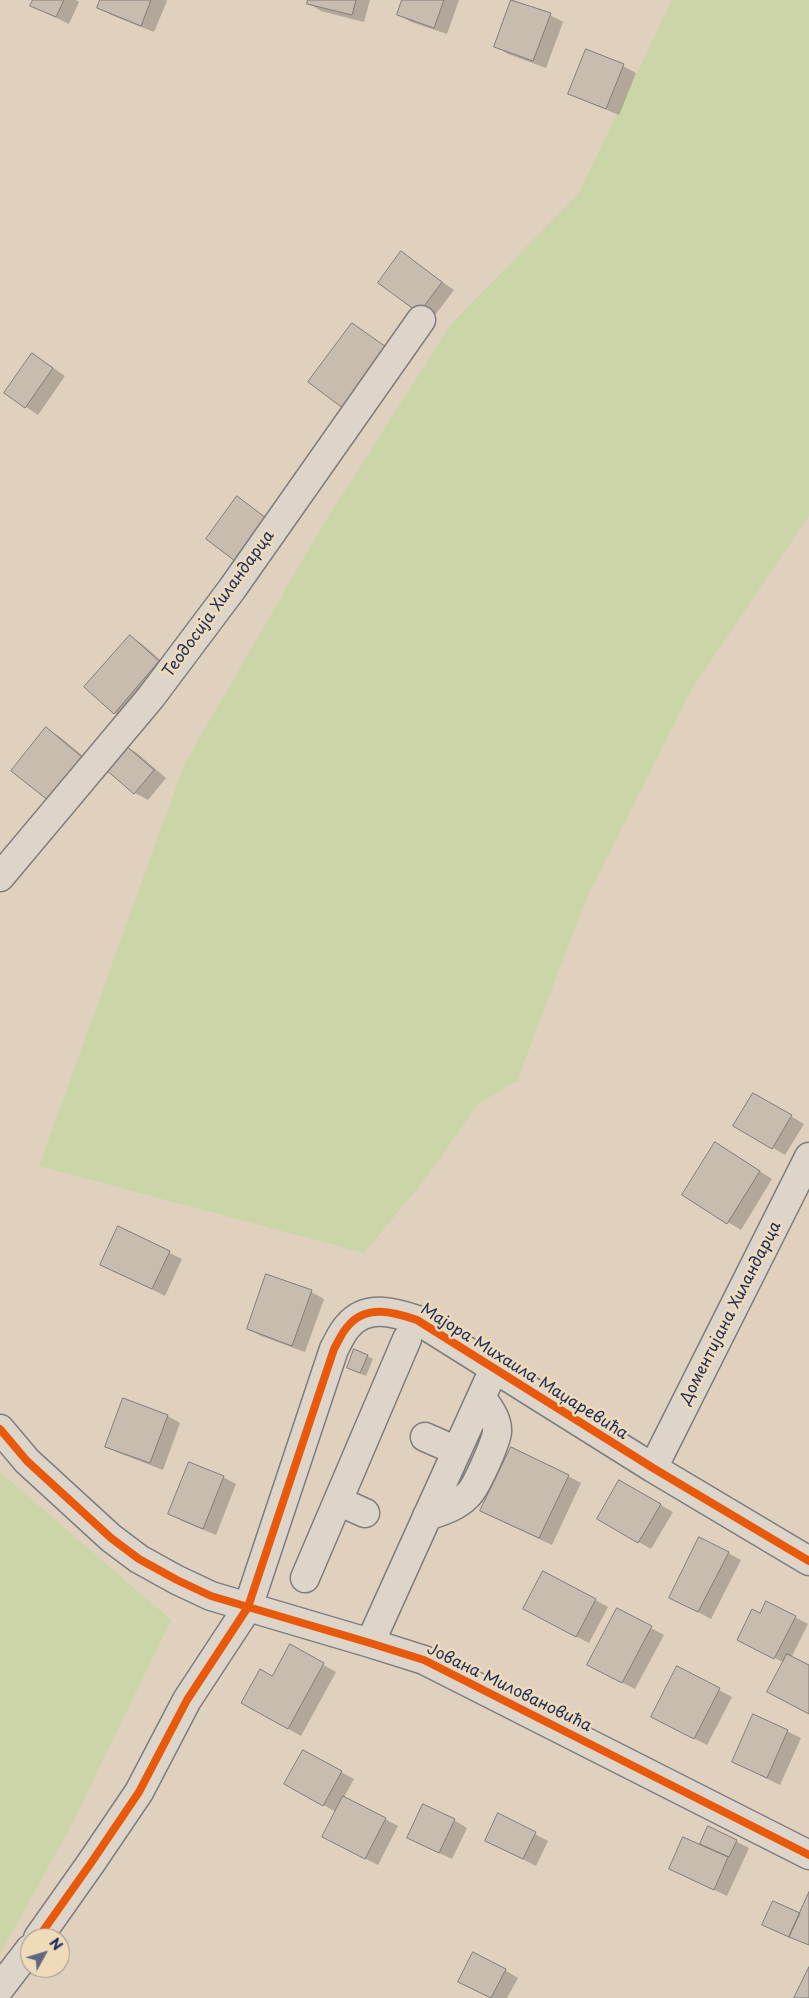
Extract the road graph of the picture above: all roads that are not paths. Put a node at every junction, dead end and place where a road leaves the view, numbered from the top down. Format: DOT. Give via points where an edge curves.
graph roads {
  1 [pos="421,320"];
  2 [pos="0,876"];
  3 [pos="809,1157"];
  4 [pos="408,1339"];
  5 [pos="0,1428"];
  6 [pos="425,1437"];
  7 [pos="457,1451"];
  8 [pos="653,1468"];
  9 [pos="338,1501"];
  10 [pos="365,1513"];
  11 [pos="427,1516"];
  12 [pos="809,1562"];
  13 [pos="305,1578"];
  14 [pos="248,1607"];
  15 [pos="370,1642"];
  16 [pos="809,1855"];
  17 [pos="45,1928"];
  18 [pos="20,1961"];
  19 [pos="0,1988"];
  1 -- 2 [label="street, Теодосија Хиландарца" via="232,589 168,674"];
  3 -- 8 [label="street, Доментијана Хиландарца"];
  4 -- 9 [label="street"];
  5 -- 14 [label="street, Јована Миловановића" via="27,1461 111,1538 139,1559 211,1596"];
  6 -- 7 [label="street"];
  7 -- 11 [label="street"];
  7 -- 11 [label="street" via="485,1390 497,1431 485,1465 470,1494 450,1509"];
  8 -- 12 [label="street, Мајора Михаила Маџаревића"];
  8 -- 14 [label="street, Мајора Михаила Маџаревића" via="417,1320 378,1311 361,1314 348,1326 334,1349"];
  9 -- 10 [label="street"];
  9 -- 13 [label="street"];
  11 -- 15 [label="street"];
  14 -- 15 [label="street, Јована Миловановића"];
  14 -- 17 [label="street, Мајора Михаила Маџаревића" via="187,1700 140,1792"];
  15 -- 16 [label="street, Јована Миловановића" via="424,1660"];
  18 -- 19 [label="street"];
}
